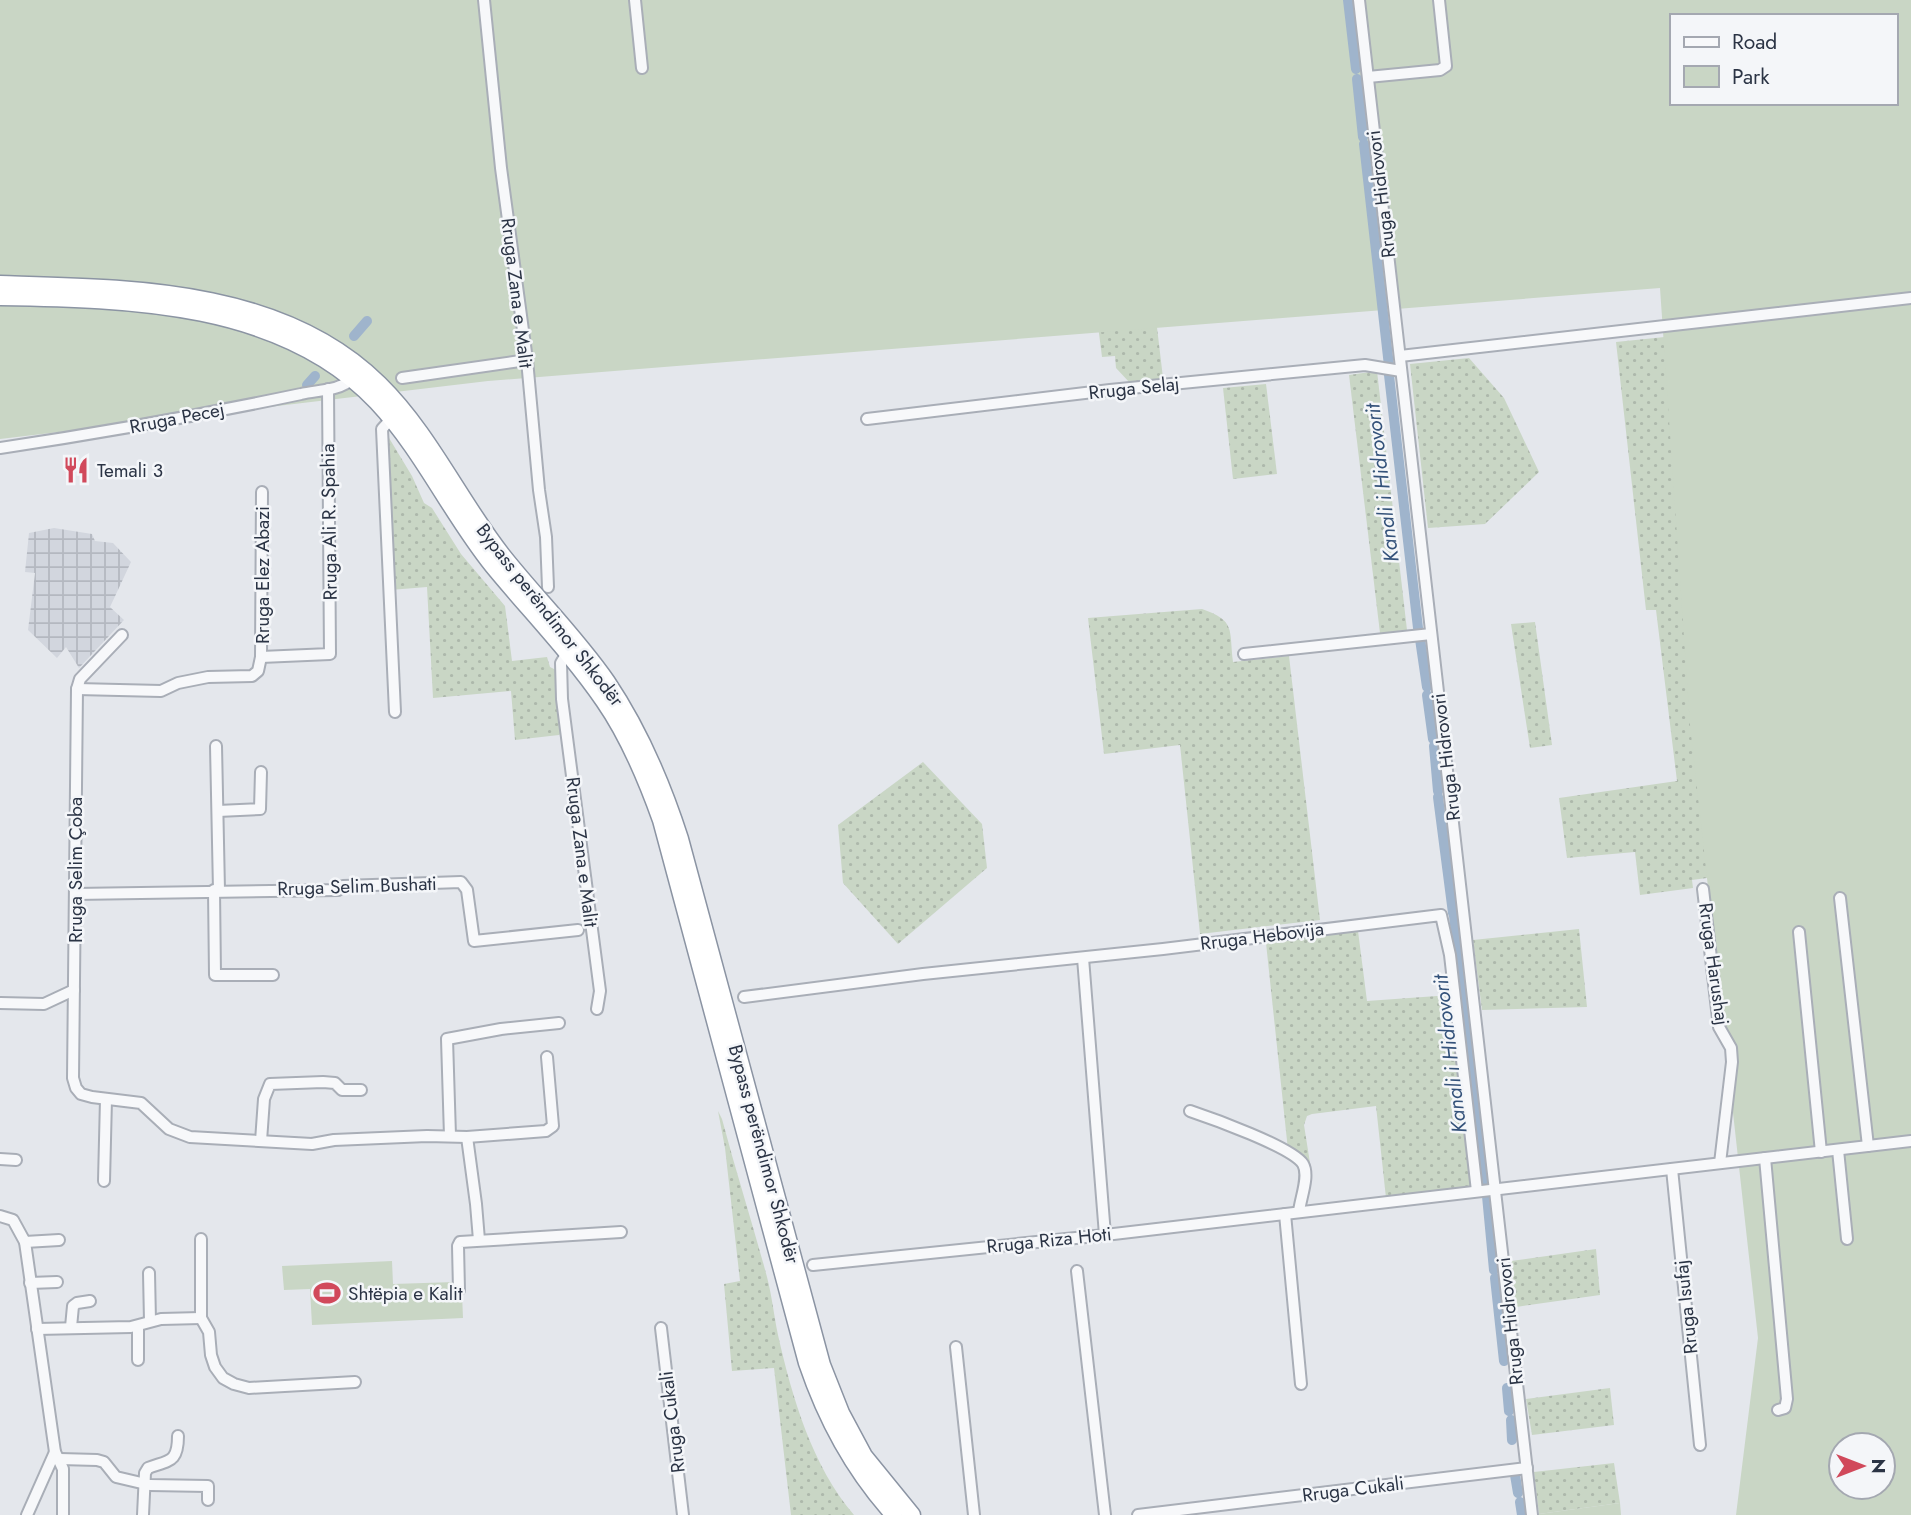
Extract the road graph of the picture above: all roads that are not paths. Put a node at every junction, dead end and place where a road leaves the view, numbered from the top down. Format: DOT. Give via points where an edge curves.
graph roads {
  1 [pos="484,0"];
  2 [pos="635,0"];
  3 [pos="1359,0"];
  4 [pos="1439,0"];
  5 [pos="642,68"];
  6 [pos="1368,77"];
  7 [pos="0,284"];
  8 [pos="0,297"];
  9 [pos="1911,298"];
  10 [pos="1400,356"];
  11 [pos="527,360"];
  12 [pos="1401,371"];
  13 [pos="402,378"];
  14 [pos="352,379"];
  15 [pos="328,389"];
  16 [pos="391,419"];
  17 [pos="867,419"];
  18 [pos="0,448"];
  19 [pos="262,492"];
  20 [pos="548,587"];
  21 [pos="1431,634"];
  22 [pos="122,635"];
  23 [pos="567,653"];
  24 [pos="330,654"];
  25 [pos="1244,654"];
  26 [pos="261,657"];
  27 [pos="77,689"];
  28 [pos="395,712"];
  29 [pos="216,746"];
  30 [pos="261,772"];
  31 [pos="218,811"];
  32 [pos="1703,889"];
  33 [pos="216,890"];
  34 [pos="75,894"];
  35 [pos="1840,898"];
  36 [pos="578,930"];
  37 [pos="1799,932"];
  38 [pos="1083,958"];
  39 [pos="274,975"];
  40 [pos="74,990"];
  41 [pos="744,997"];
  42 [pos="0,1003"];
  43 [pos="597,1009"];
  44 [pos="559,1023"];
  45 [pos="547,1057"];
  46 [pos="361,1090"];
  47 [pos="106,1099"];
  48 [pos="1190,1111"];
  49 [pos="450,1136"];
  50 [pos="467,1137"];
  51 [pos="261,1141"];
  52 [pos="1911,1141"];
  53 [pos="1868,1146"];
  54 [pos="1838,1150"];
  55 [pos="1821,1152"];
  56 [pos="1765,1158"];
  57 [pos="0,1159"];
  58 [pos="16,1160"];
  59 [pos="1720,1163"];
  60 [pos="1672,1169"];
  61 [pos="104,1181"];
  62 [pos="1495,1189"];
  63 [pos="1477,1191"];
  64 [pos="1299,1212"];
  65 [pos="1285,1214"];
  66 [pos="0,1216"];
  67 [pos="621,1232"];
  68 [pos="1105,1235"];
  69 [pos="201,1239"];
  70 [pos="1847,1239"];
  71 [pos="58,1240"];
  72 [pos="479,1240"];
  73 [pos="25,1242"];
  74 [pos="813,1265"];
  75 [pos="1077,1271"];
  76 [pos="149,1273"];
  77 [pos="57,1282"];
  78 [pos="30,1283"];
  79 [pos="459,1290"];
  80 [pos="90,1301"];
  81 [pos="201,1318"];
  82 [pos="150,1321"];
  83 [pos="138,1326"];
  84 [pos="71,1327"];
  85 [pos="661,1328"];
  86 [pos="37,1329"];
  87 [pos="956,1347"];
  88 [pos="138,1360"];
  89 [pos="355,1381"];
  90 [pos="1301,1384"];
  91 [pos="1778,1410"];
  92 [pos="178,1436"];
  93 [pos="1700,1445"];
  94 [pos="58,1456"];
  95 [pos="1527,1468"];
  96 [pos="144,1483"];
  97 [pos="208,1500"];
  98 [pos="27,1515"];
  99 [pos="63,1515"];
  100 [pos="143,1515"];
  101 [pos="682,1515"];
  102 [pos="894,1515"];
  103 [pos="912,1515"];
  104 [pos="974,1515"];
  105 [pos="1105,1515"];
  106 [pos="1138,1515"];
  107 [pos="1532,1515"];
  1 -- 11 [label="street, Rruga Zana e Malit"];
  2 -- 5 [label="street"];
  3 -- 6 [label="street, Rruga Hidrovori"];
  4 -- 6 [label="street" via="1446,65 1440,70"];
  6 -- 10 [label="street, Rruga Hidrovori"];
  7 -- 103 [label="highway, Bypass perëndimor Shkodër" via="148,292 258,312 343,355 378,384 411,421 502,554 606,680 652,762 680,839 822,1365 864,1456"];
  8 -- 14 [label="highway, Bypass perëndimor Shkodër" via="137,304 221,318 297,344"];
  9 -- 10 [label="street"];
  10 -- 12 [label="street, Rruga Hidrovori"];
  11 -- 13 [label="street"];
  11 -- 20 [label="street, Rruga Zana e Malit"];
  12 -- 17 [label="street, Rruga Selaj" via="1365,365"];
  12 -- 21 [label="street, Rruga Hidrovori"];
  14 -- 15 [label="street, Rruga Pecej"];
  14 -- 16 [label="highway, Bypass perëndimor Shkodër"];
  15 -- 18 [label="street, Rruga Pecej"];
  15 -- 24 [label="street, Rruga Ali R. Spahia"];
  16 -- 23 [label="highway, Bypass perëndimor Shkodër" via="488,559"];
  16 -- 28 [label="street" via="382,429"];
  19 -- 26 [label="street, Rruga Elez Abazi"];
  21 -- 25 [label="street"];
  21 -- 62 [label="street, Rruga Hidrovori"];
  22 -- 27 [label="street" via="80,679"];
  23 -- 43 [label="street, Rruga Zana e Malit" via="562,663 562,699 600,991"];
  23 -- 102 [label="highway, Bypass perëndimor Shkodër" via="618,724 653,797 807,1363 848,1454"];
  24 -- 26 [label="street, Rruga Elez Abazi"];
  26 -- 27 [label="street, Rruga Elez Abazi" via="252,676 208,677 161,691"];
  27 -- 34 [label="street, Rruga Selim Çoba"];
  29 -- 31 [label="street"];
  30 -- 31 [label="street" via="260,809"];
  31 -- 33 [label="street"];
  32 -- 59 [label="street, Rruga Harushaj" via="1719,1027 1731,1048 1732,1062"];
  33 -- 34 [label="street, Rruga Selim Bushati"];
  33 -- 36 [label="street, Rruga Selim Bushati" via="338,890 343,886 461,882 467,890 474,941"];
  33 -- 39 [label="street" via="215,975"];
  34 -- 40 [label="street, Rruga Selim Çoba"];
  35 -- 53 [label="street"];
  37 -- 55 [label="street"];
  38 -- 41 [label="street, Rruga Hebovija"];
  38 -- 63 [label="street, Rruga Hebovija" via="1441,915 1450,955"];
  38 -- 68 [label="street"];
  40 -- 42 [label="street" via="44,1004"];
  40 -- 47 [label="street, Rruga Selim Çoba" via="73,1078 81,1094"];
  44 -- 49 [label="street" via="447,1039"];
  45 -- 50 [label="street, Rruga Selim Çoba" via="553,1126 546,1131"];
  46 -- 51 [label="street" via="342,1090 335,1083 323,1082 270,1084 264,1099"];
  47 -- 51 [label="street, Rruga Selim Çoba" via="141,1103 180,1135"];
  47 -- 61 [label="street"];
  48 -- 64 [label="street" via="1254,1135 1303,1164"];
  49 -- 50 [label="street, Rruga Selim Çoba"];
  49 -- 51 [label="street, Rruga Selim Çoba" via="312,1144"];
  50 -- 72 [label="street"];
  52 -- 53 [label="street"];
  53 -- 54 [label="street"];
  54 -- 55 [label="street"];
  54 -- 70 [label="street"];
  55 -- 56 [label="street"];
  56 -- 59 [label="street"];
  56 -- 91 [label="street" via="1787,1399 1785,1408"];
  57 -- 58 [label="street"];
  59 -- 60 [label="street"];
  60 -- 62 [label="street"];
  60 -- 93 [label="street, Rruga Isufaj"];
  62 -- 63 [label="street, Rruga Riza Hoti"];
  62 -- 95 [label="street, Rruga Hidrovori"];
  63 -- 64 [label="street, Rruga Riza Hoti"];
  64 -- 65 [label="street, Rruga Riza Hoti"];
  65 -- 68 [label="street, Rruga Riza Hoti"];
  65 -- 90 [label="street"];
  66 -- 73 [label="street" via="13,1220"];
  67 -- 72 [label="street"];
  68 -- 74 [label="street, Rruga Riza Hoti"];
  69 -- 81 [label="street"];
  71 -- 73 [label="street"];
  72 -- 79 [label="street" via="458,1246"];
  73 -- 78 [label="street"];
  75 -- 105 [label="street"];
  76 -- 82 [label="street"];
  77 -- 78 [label="street"];
  78 -- 86 [label="street"];
  80 -- 84 [label="street" via="72,1306"];
  81 -- 82 [label="street"];
  81 -- 89 [label="street" via="209,1332 215,1367 234,1384 259,1388"];
  82 -- 83 [label="street"];
  83 -- 84 [label="street"];
  83 -- 88 [label="street"];
  84 -- 86 [label="street"];
  85 -- 101 [label="street, Rruga Cukali"];
  86 -- 94 [label="street"];
  87 -- 104 [label="street"];
  92 -- 96 [label="street" via="174,1459 148,1468"];
  94 -- 96 [label="street" via="104,1462 116,1477"];
  94 -- 98 [label="street"];
  94 -- 99 [label="street" via="63,1469"];
  95 -- 106 [label="street, Rruga Cukali"];
  95 -- 107 [label="street, Rruga Hidrovori"];
  96 -- 97 [label="street" via="208,1486"];
  96 -- 100 [label="street"];
}
